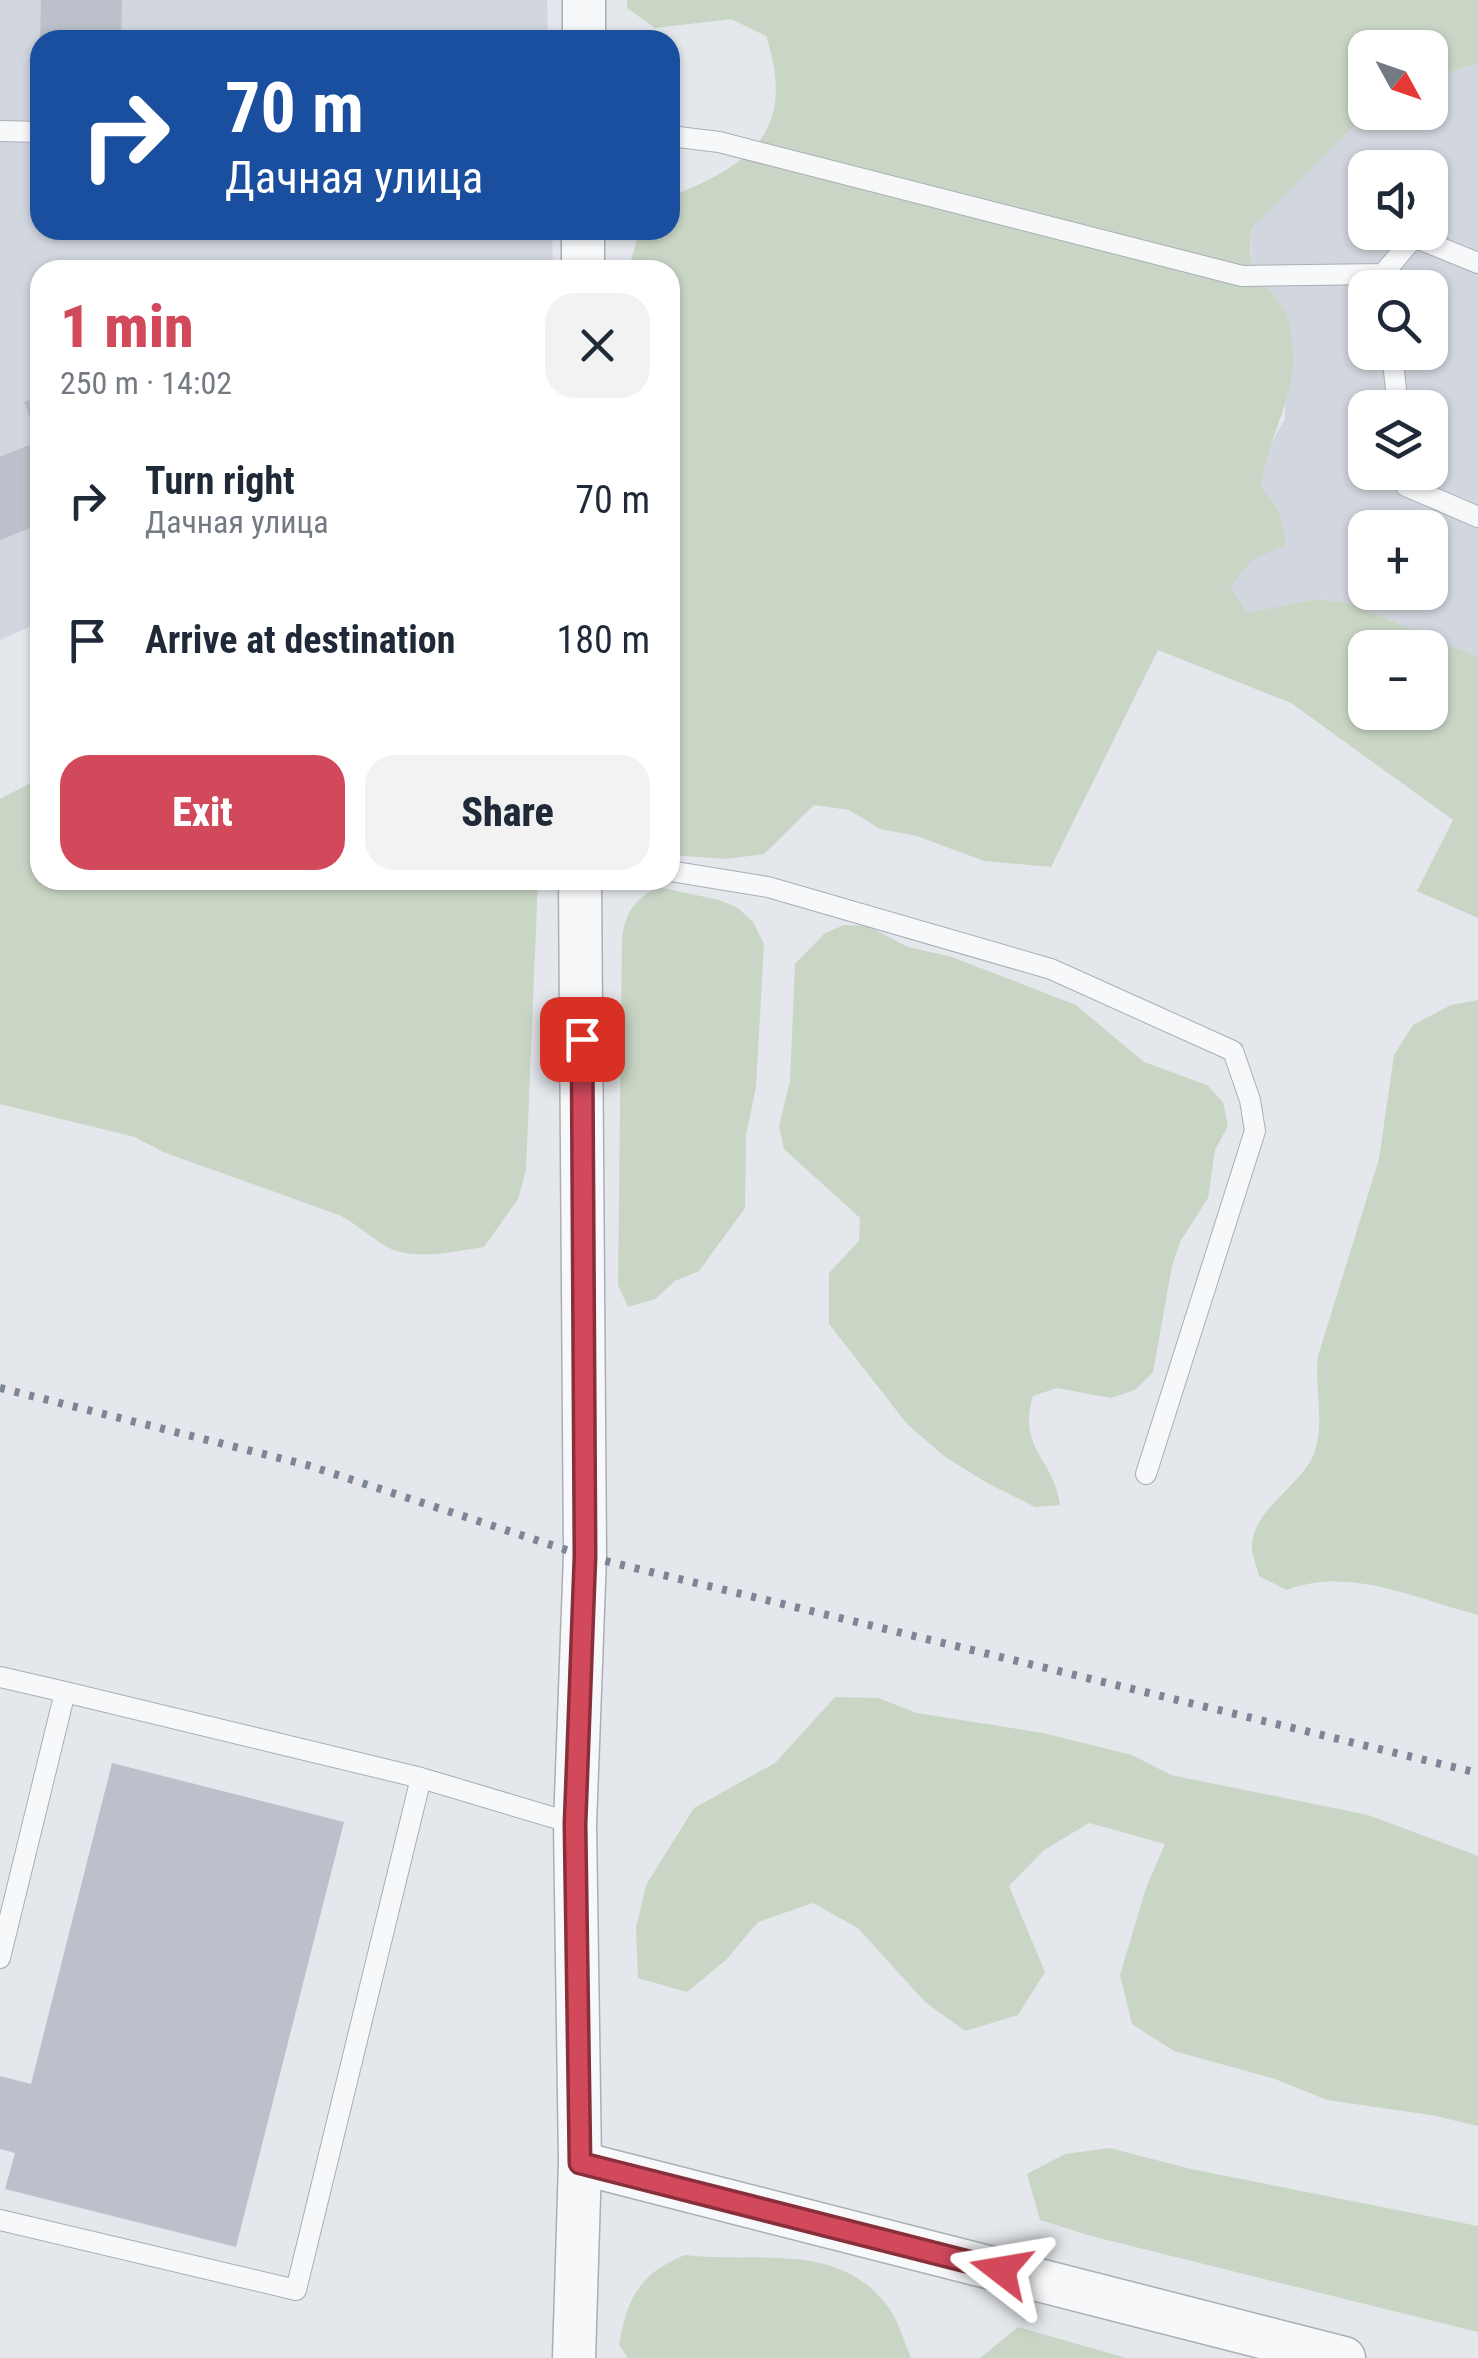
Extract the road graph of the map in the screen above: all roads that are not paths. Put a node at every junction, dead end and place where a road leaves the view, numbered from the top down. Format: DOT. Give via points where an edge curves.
graph roads {
  1 [pos="584,0"];
  2 [pos="584,30"];
  3 [pos="0,131"];
  4 [pos="30,132"];
  5 [pos="680,137"];
  6 [pos="1478,262"];
  7 [pos="1392,270"];
  8 [pos="1348,280"];
  9 [pos="1415,490"];
  10 [pos="1478,517"];
  11 [pos="680,873"];
  12 [pos="580,890"];
  13 [pos="1146,1474"];
  14 [pos="0,1678"];
  15 [pos="65,1692"];
  16 [pos="420,1778"];
  17 [pos="575,1824"];
  18 [pos="0,1958"];
  19 [pos="580,2163"];
  20 [pos="0,2220"];
  21 [pos="574,2358"];
  22 [pos="1344,2358"];
  1 -- 2 [label="street"];
  3 -- 4 [label="lane"];
  5 -- 8 [label="lane" via="1242,276"];
  6 -- 7 [label="lane" via="1414,237"];
  9 -- 10 [label="lane"];
  11 -- 13 [label="lane" via="768,887 1051,969 1233,1051 1254,1131"];
  12 -- 17 [label="street" via="585,1556"];
  14 -- 15 [label="lane"];
  15 -- 16 [label="lane"];
  15 -- 18 [label="lane"];
  16 -- 17 [label="lane"];
  16 -- 20 [label="lane" via="296,2290"];
  17 -- 19 [label="street"];
  19 -- 21 [label="street"];
  19 -- 22 [label="street"];
}
